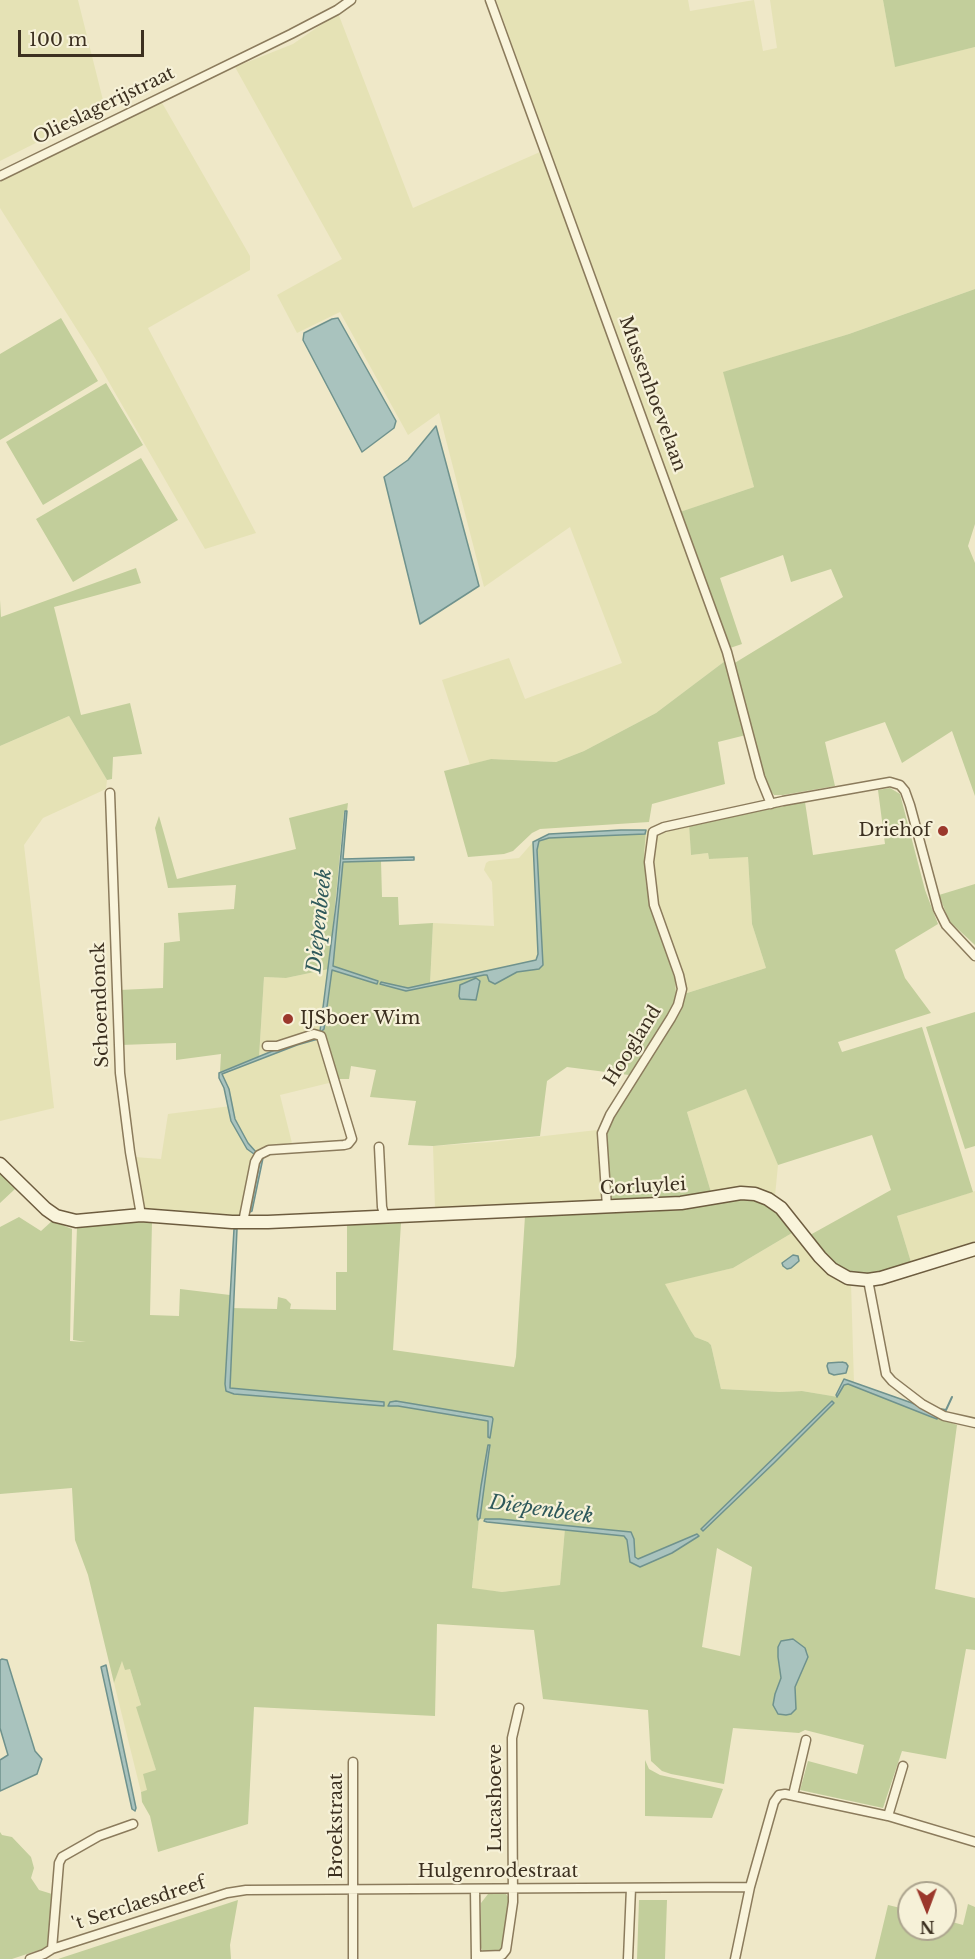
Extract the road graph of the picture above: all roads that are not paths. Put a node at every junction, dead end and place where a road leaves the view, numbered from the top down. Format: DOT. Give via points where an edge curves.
graph roads {
  1 [pos="351,0"];
  2 [pos="490,0"];
  3 [pos="0,176"];
  4 [pos="110,793"];
  5 [pos="771,804"];
  6 [pos="975,956"];
  7 [pos="267,1046"];
  8 [pos="380,1147"];
  9 [pos="0,1164"];
  10 [pos="607,1207"];
  11 [pos="141,1215"];
  12 [pos="385,1217"];
  13 [pos="243,1222"];
  14 [pos="975,1249"];
  15 [pos="868,1280"];
  16 [pos="975,1423"];
  17 [pos="519,1708"];
  18 [pos="806,1740"];
  19 [pos="353,1762"];
  20 [pos="903,1766"];
  21 [pos="793,1795"];
  22 [pos="888,1816"];
  23 [pos="133,1824"];
  24 [pos="975,1842"];
  25 [pos="750,1887"];
  26 [pos="631,1888"];
  27 [pos="475,1889"];
  28 [pos="513,1889"];
  29 [pos="246,1890"];
  30 [pos="353,1890"];
  31 [pos="47,1954"];
  32 [pos="476,1958"];
  33 [pos="31,1959"];
  34 [pos="353,1959"];
  35 [pos="628,1959"];
  36 [pos="735,1959"];
  1 -- 3 [label="street, Olieslagerijstraat" via="338,10"];
  2 -- 5 [label="street, Mussenhoevelaan" via="727,652 760,777"];
  4 -- 11 [label="street, Schoendonck" via="120,1073"];
  5 -- 6 [label="street" via="872,784 900,785 910,805 938,909 946,925"];
  5 -- 10 [label="street, Hoogland" via="653,832 649,862 654,905 681,988 671,1018 602,1133"];
  7 -- 13 [label="street" via="314,1034 321,1036 352,1139 344,1145 269,1149 259,1155"];
  8 -- 12 [label="street"];
  9 -- 11 [label="street, Corluylei" via="56,1216 76,1221"];
  10 -- 12 [label="street, Corluylei"];
  10 -- 15 [label="street, Corluylei" via="755,1194 781,1208 832,1269 848,1278"];
  11 -- 13 [label="street, Corluylei"];
  12 -- 13 [label="street, Corluylei"];
  14 -- 15 [label="street, Corluylei"];
  15 -- 16 [label="street" via="886,1374 922,1404 944,1416"];
  17 -- 28 [label="street, Lucashoeve" via="512,1738"];
  18 -- 21 [label="street"];
  19 -- 30 [label="street, Broekstraat"];
  20 -- 22 [label="street"];
  21 -- 22 [label="street"];
  21 -- 25 [label="street" via="779,1795 774,1802"];
  22 -- 24 [label="street"];
  23 -- 31 [label="street" via="99,1836 62,1857"];
  25 -- 26 [label="street, Hulgenrodestraat"];
  25 -- 36 [label="street"];
  26 -- 28 [label="street, Hulgenrodestraat"];
  26 -- 35 [label="street"];
  27 -- 28 [label="street, Hulgenrodestraat"];
  27 -- 30 [label="street, Hulgenrodestraat"];
  27 -- 32 [label="street"];
  28 -- 32 [label="street, Lucashoeve" via="504,1953"];
  29 -- 30 [label="street, Hulgenrodestraat"];
  29 -- 31 [label="street, 't Serclaesdreef"];
  30 -- 34 [label="street, Broekstraat"];
  31 -- 33 [label="street, 't Serclaesdreef"];
}
